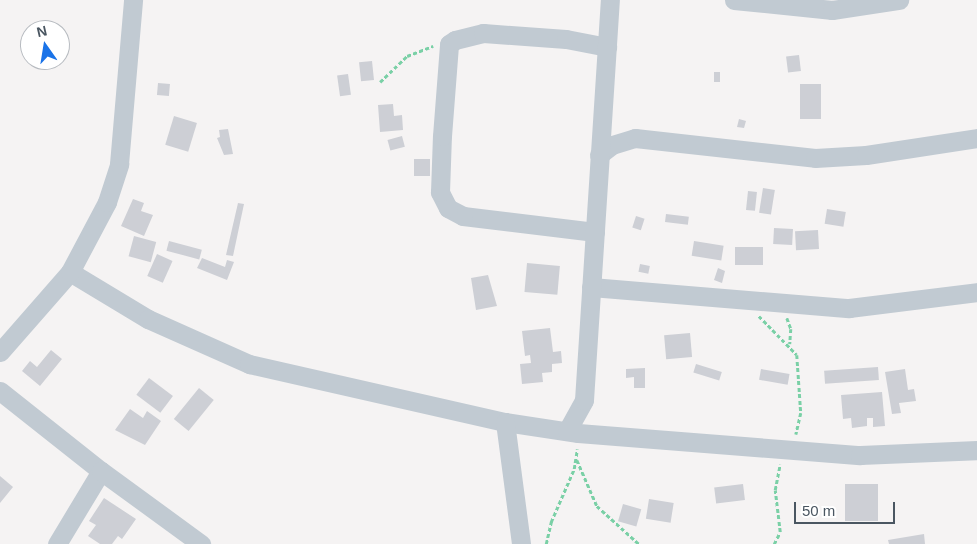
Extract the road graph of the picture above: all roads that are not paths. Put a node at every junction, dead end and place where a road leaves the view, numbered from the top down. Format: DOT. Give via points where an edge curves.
graph roads {
  1 [pos="133,0"];
  2 [pos="610,0"];
  3 [pos="734,0"];
  4 [pos="899,0"];
  5 [pos="607,47"];
  6 [pos="977,138"];
  7 [pos="599,155"];
  8 [pos="595,232"];
  9 [pos="70,272"];
  10 [pos="591,287"];
  11 [pos="977,292"];
  12 [pos="0,352"];
  13 [pos="1,389"];
  14 [pos="505,422"];
  15 [pos="573,432"];
  16 [pos="977,450"];
  17 [pos="102,471"];
  18 [pos="57,544"];
  19 [pos="201,544"];
  20 [pos="521,544"];
  1 -- 9 [label="street" via="120,164 107,202"];
  2 -- 5 [label="street"];
  3 -- 4 [label="street" via="832,10"];
  5 -- 7 [label="street"];
  5 -- 8 [label="street" via="483,33 464,36 450,44 440,192 448,208 463,216"];
  6 -- 7 [label="street" via="866,155 815,158 635,138 612,145"];
  7 -- 8 [label="street"];
  8 -- 10 [label="street"];
  9 -- 12 [label="street"];
  9 -- 14 [label="street" via="148,319 249,364"];
  10 -- 11 [label="street" via="849,308"];
  10 -- 15 [label="street" via="584,400"];
  13 -- 17 [label="street"];
  14 -- 15 [label="street"];
  14 -- 20 [label="street"];
  15 -- 16 [label="street" via="860,455"];
  17 -- 18 [label="street"];
  17 -- 19 [label="street"];
}
